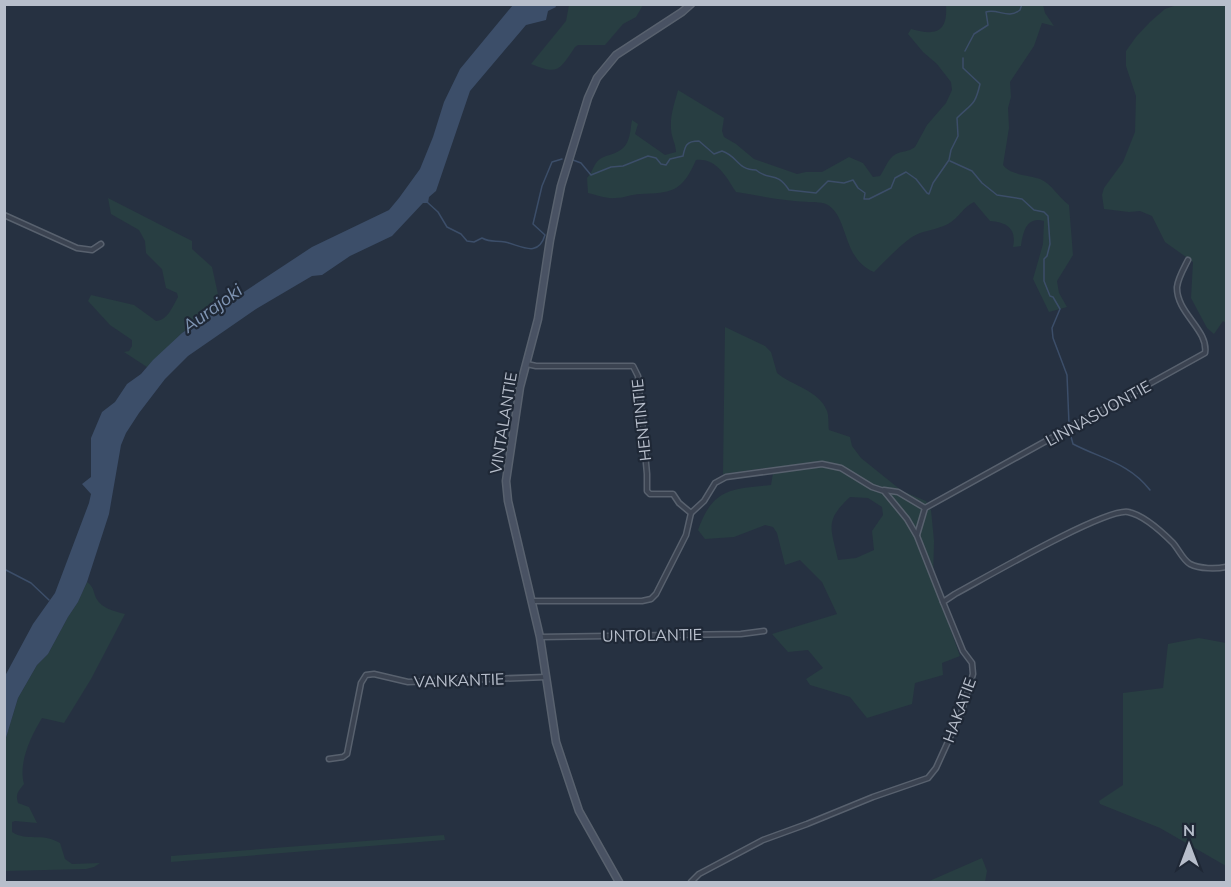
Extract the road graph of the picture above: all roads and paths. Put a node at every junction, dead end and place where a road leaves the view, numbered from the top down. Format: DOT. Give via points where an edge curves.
graph roads {
  1 [pos="691,4"];
  2 [pos="4,215"];
  3 [pos="100,244"];
  4 [pos="1188,260"];
  5 [pos="526,363"];
  6 [pos="880,489"];
  7 [pos="926,508"];
  8 [pos="691,513"];
  9 [pos="917,536"];
  10 [pos="1227,567"];
  11 [pos="532,601"];
  12 [pos="943,602"];
  13 [pos="764,631"];
  14 [pos="540,638"];
  15 [pos="546,677"];
  16 [pos="329,759"];
  17 [pos="619,882"];
  18 [pos="692,882"];
  1 -- 5 [label="street, VINTALANTIE" via="616,56 597,78 561,186 538,319"];
  2 -- 3 [label="street" via="77,248 92,250"];
  4 -- 7 [label="street, LINNASUONTIE" via="1178,281 1178,295 1204,342 1206,352 1202,356"];
  5 -- 8 [label="street, HENTINTIE" via="633,366 638,376 647,491 673,494"];
  5 -- 11 [label="street, VINTALANTIE" via="506,481"];
  6 -- 7 [label="street" via="898,492"];
  6 -- 8 [label="street" via="841,468 811,464 722,479"];
  6 -- 9 [label="street, HAKATIE"];
  7 -- 9 [label="street"];
  8 -- 11 [label="street" via="686,535 651,599"];
  9 -- 12 [label="street, HAKATIE"];
  10 -- 12 [label="street" via="1189,563 1145,519 1121,512 1064,536"];
  11 -- 14 [label="street, VINTALANTIE"];
  12 -- 18 [label="street, HAKATIE" via="972,663 973,674 961,713 928,778 763,840 699,874"];
  13 -- 14 [label="street, UNTOLANTIE"];
  14 -- 15 [label="street, VINTALANTIE"];
  15 -- 16 [label="street, VANKANTIE" via="408,682 366,675 347,753"];
  15 -- 17 [label="street, VINTALANTIE" via="556,742 569,783 589,830"];
}
